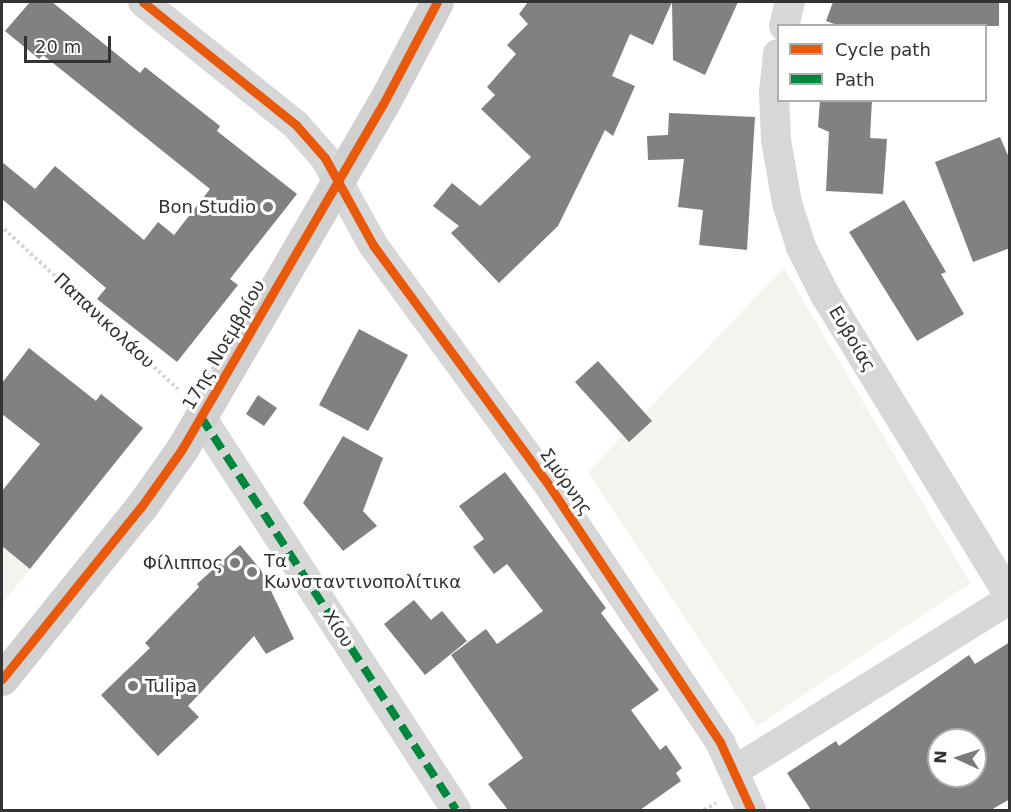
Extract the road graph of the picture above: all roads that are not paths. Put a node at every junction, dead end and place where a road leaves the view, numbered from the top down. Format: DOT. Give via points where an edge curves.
graph roads {
  1 [pos="143,2"];
  2 [pos="437,2"];
  3 [pos="790,2"];
  4 [pos="784,24"];
  5 [pos="777,64"];
  6 [pos="339,181"];
  7 [pos="201,417"];
  8 [pos="1010,598"];
  9 [pos="2,679"];
  10 [pos="734,771"];
  11 [pos="456,810"];
  12 [pos="751,810"];
  1 -- 6 [label="street, Σμύρνης" via="296,125"];
  2 -- 6 [label="street, 17ης Νοεμβρίου"];
  3 -- 4 [label="street"];
  5 -- 8 [label="street, Ευβοίας" via="775,131 782,179 801,247 825,295"];
  6 -- 7 [label="street, 17ης Νοεμβρίου"];
  6 -- 10 [label="street, Σμύρνης" via="373,245 546,480 720,742"];
  7 -- 9 [label="street, 17ης Νοεμβρίου" via="158,485"];
  7 -- 11 [label="street, Χίου"];
  8 -- 10 [label="street"];
  10 -- 12 [label="street, Σμύρνης"];
}
